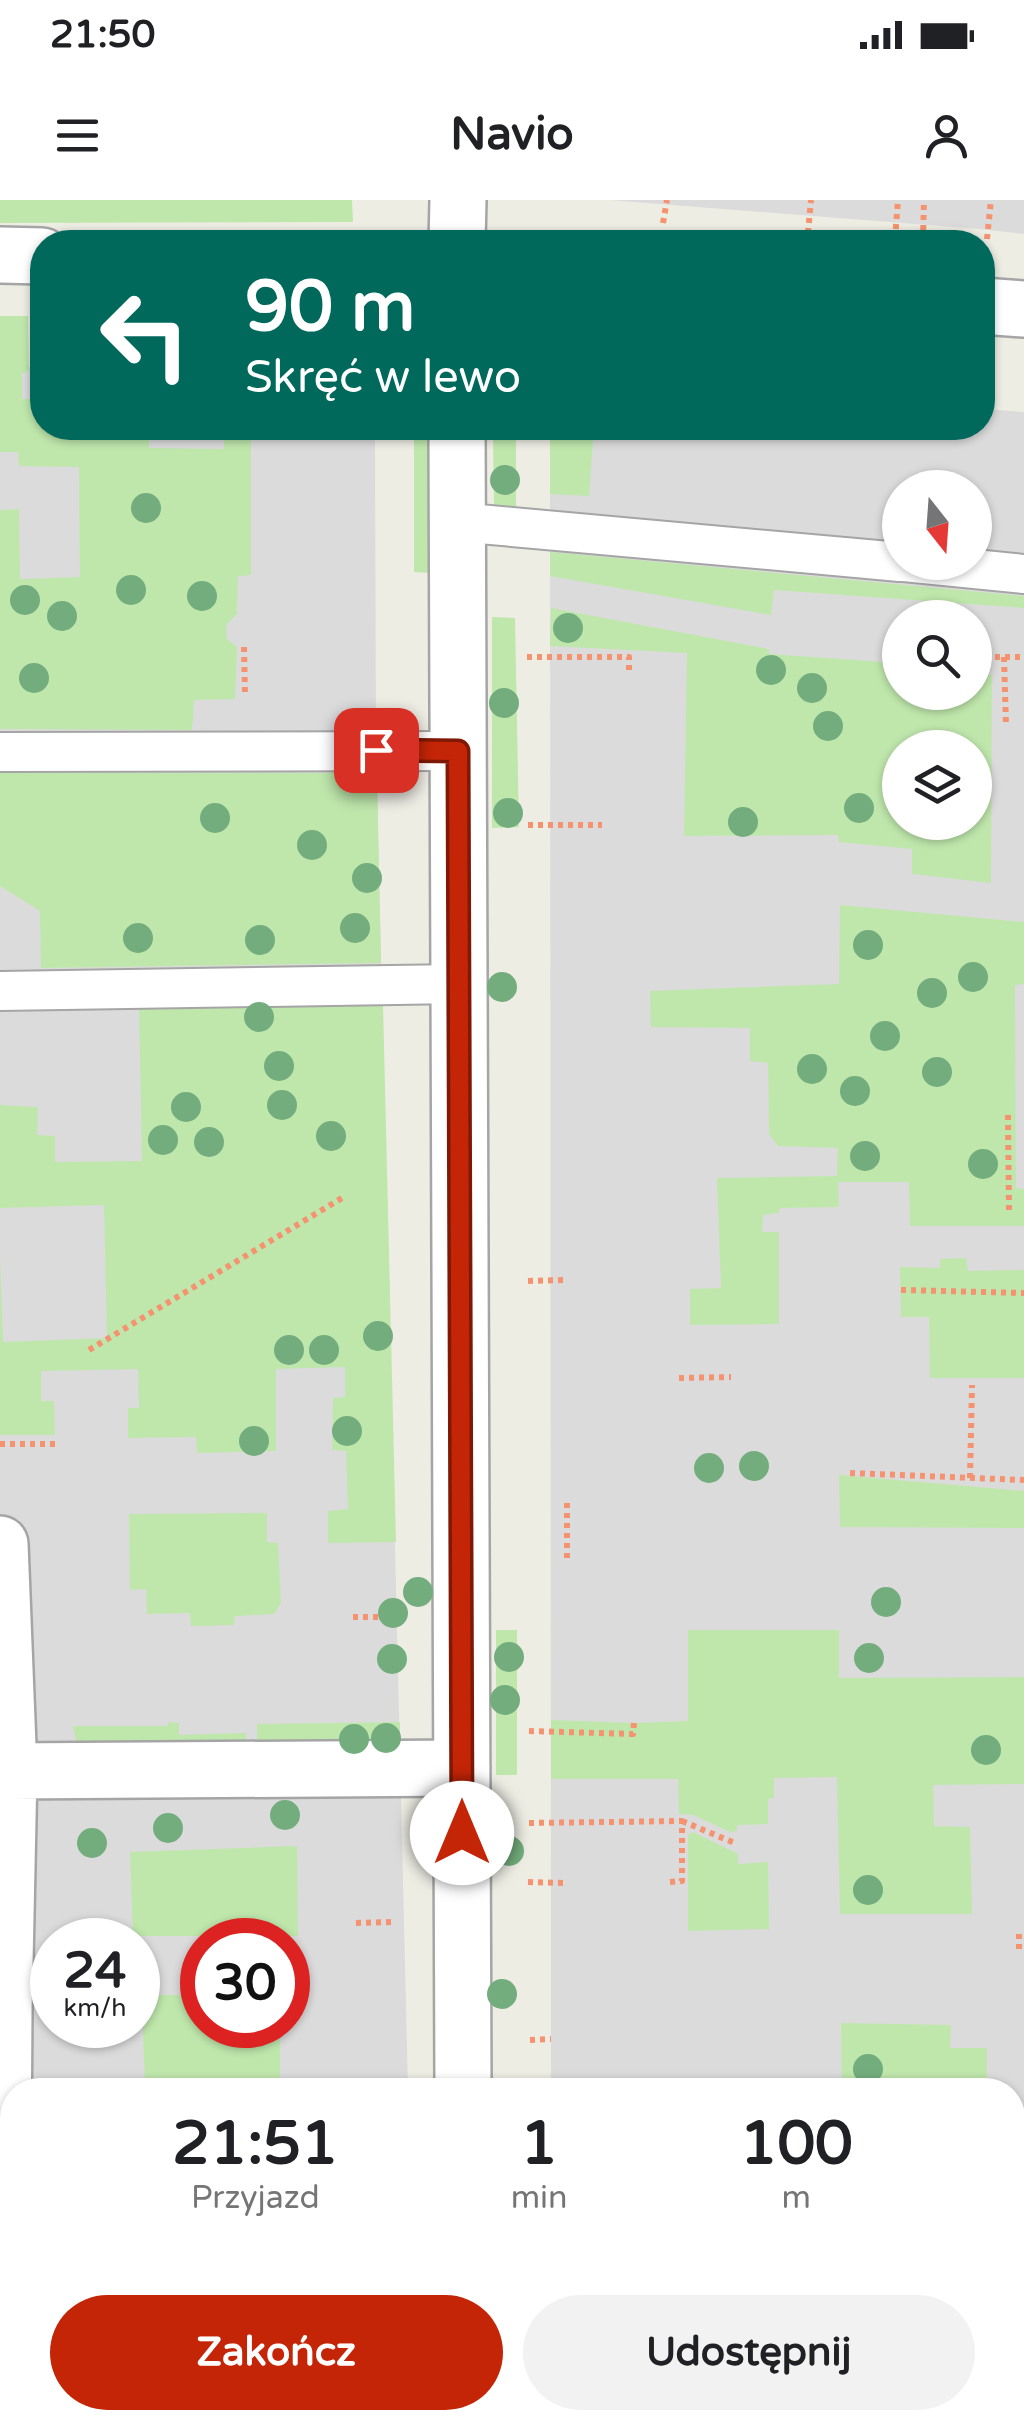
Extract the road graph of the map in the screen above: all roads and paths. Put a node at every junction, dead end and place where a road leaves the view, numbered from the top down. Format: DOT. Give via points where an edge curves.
graph roads {
  1 [pos="458,200"];
  2 [pos="667,200"];
  3 [pos="810,200"];
  4 [pos="898,200"];
  5 [pos="924,200"];
  6 [pos="991,200"];
  7 [pos="663,222"];
  8 [pos="457,230"];
  9 [pos="808,230"];
  10 [pos="896,230"];
  11 [pos="923,230"];
  12 [pos="988,230"];
  13 [pos="0,256"];
  14 [pos="30,276"];
  15 [pos="995,307"];
  16 [pos="1024,310"];
  17 [pos="457,440"];
  18 [pos="457,522"];
  19 [pos="882,560"];
  20 [pos="992,571"];
  21 [pos="1024,574"];
  22 [pos="528,657"];
  23 [pos="1024,657"];
  24 [pos="992,658"];
  25 [pos="1004,658"];
  26 [pos="630,676"];
  27 [pos="1006,727"];
  28 [pos="458,751"];
  29 [pos="0,752"];
  30 [pos="527,825"];
  31 [pos="602,825"];
  32 [pos="459,984"];
  33 [pos="0,991"];
  34 [pos="1008,1115"];
  35 [pos="342,1198"];
  36 [pos="1009,1211"];
  37 [pos="566,1280"];
  38 [pos="527,1281"];
  39 [pos="900,1290"];
  40 [pos="1024,1292"];
  41 [pos="89,1350"];
  42 [pos="731,1377"];
  43 [pos="679,1378"];
  44 [pos="972,1385"];
  45 [pos="0,1444"];
  46 [pos="55,1444"];
  47 [pos="850,1473"];
  48 [pos="970,1478"];
  49 [pos="1024,1480"];
  50 [pos="567,1498"];
  51 [pos="0,1544"];
  52 [pos="567,1558"];
  53 [pos="352,1617"];
  54 [pos="397,1617"];
  55 [pos="634,1723"];
  56 [pos="528,1732"];
  57 [pos="462,1768"];
  58 [pos="9,1770"];
  59 [pos="682,1821"];
  60 [pos="528,1823"];
  61 [pos="737,1844"];
  62 [pos="526,1882"];
  63 [pos="670,1882"];
  64 [pos="567,1883"];
  65 [pos="405,1922"];
  66 [pos="356,1923"];
  67 [pos="1019,1934"];
  68 [pos="1020,1951"];
  69 [pos="529,2040"];
  70 [pos="551,2040"];
  71 [pos="5,2078"];
  72 [pos="463,2078"];
  1 -- 8 [label="street"];
  2 -- 7 [label="path"];
  3 -- 9 [label="path"];
  4 -- 10 [label="path"];
  5 -- 11 [label="path"];
  6 -- 12 [label="path"];
  13 -- 14 [label="street"];
  15 -- 16 [label="street"];
  17 -- 18 [label="street"];
  18 -- 19 [label="lane"];
  18 -- 28 [label="street"];
  20 -- 21 [label="lane"];
  22 -- 26 [label="path" via="630,657"];
  23 -- 25 [label="path"];
  24 -- 25 [label="path"];
  25 -- 27 [label="path"];
  28 -- 29 [label="lane"];
  28 -- 32 [label="street"];
  30 -- 31 [label="path"];
  32 -- 33 [label="lane"];
  32 -- 57 [label="street"];
  34 -- 36 [label="path"];
  35 -- 41 [label="path"];
  37 -- 38 [label="path"];
  39 -- 40 [label="path"];
  42 -- 43 [label="path"];
  44 -- 48 [label="path"];
  45 -- 46 [label="path"];
  47 -- 48 [label="path"];
  48 -- 49 [label="path"];
  50 -- 52 [label="path"];
  51 -- 58 [label="street"];
  53 -- 54 [label="path"];
  55 -- 56 [label="path" via="633,1734"];
  57 -- 58 [label="street"];
  57 -- 72 [label="street"];
  58 -- 71 [label="street"];
  59 -- 60 [label="path"];
  59 -- 61 [label="path"];
  59 -- 63 [label="path" via="682,1881"];
  62 -- 64 [label="path"];
  65 -- 66 [label="path"];
  67 -- 68 [label="path"];
  69 -- 70 [label="path"];
}
